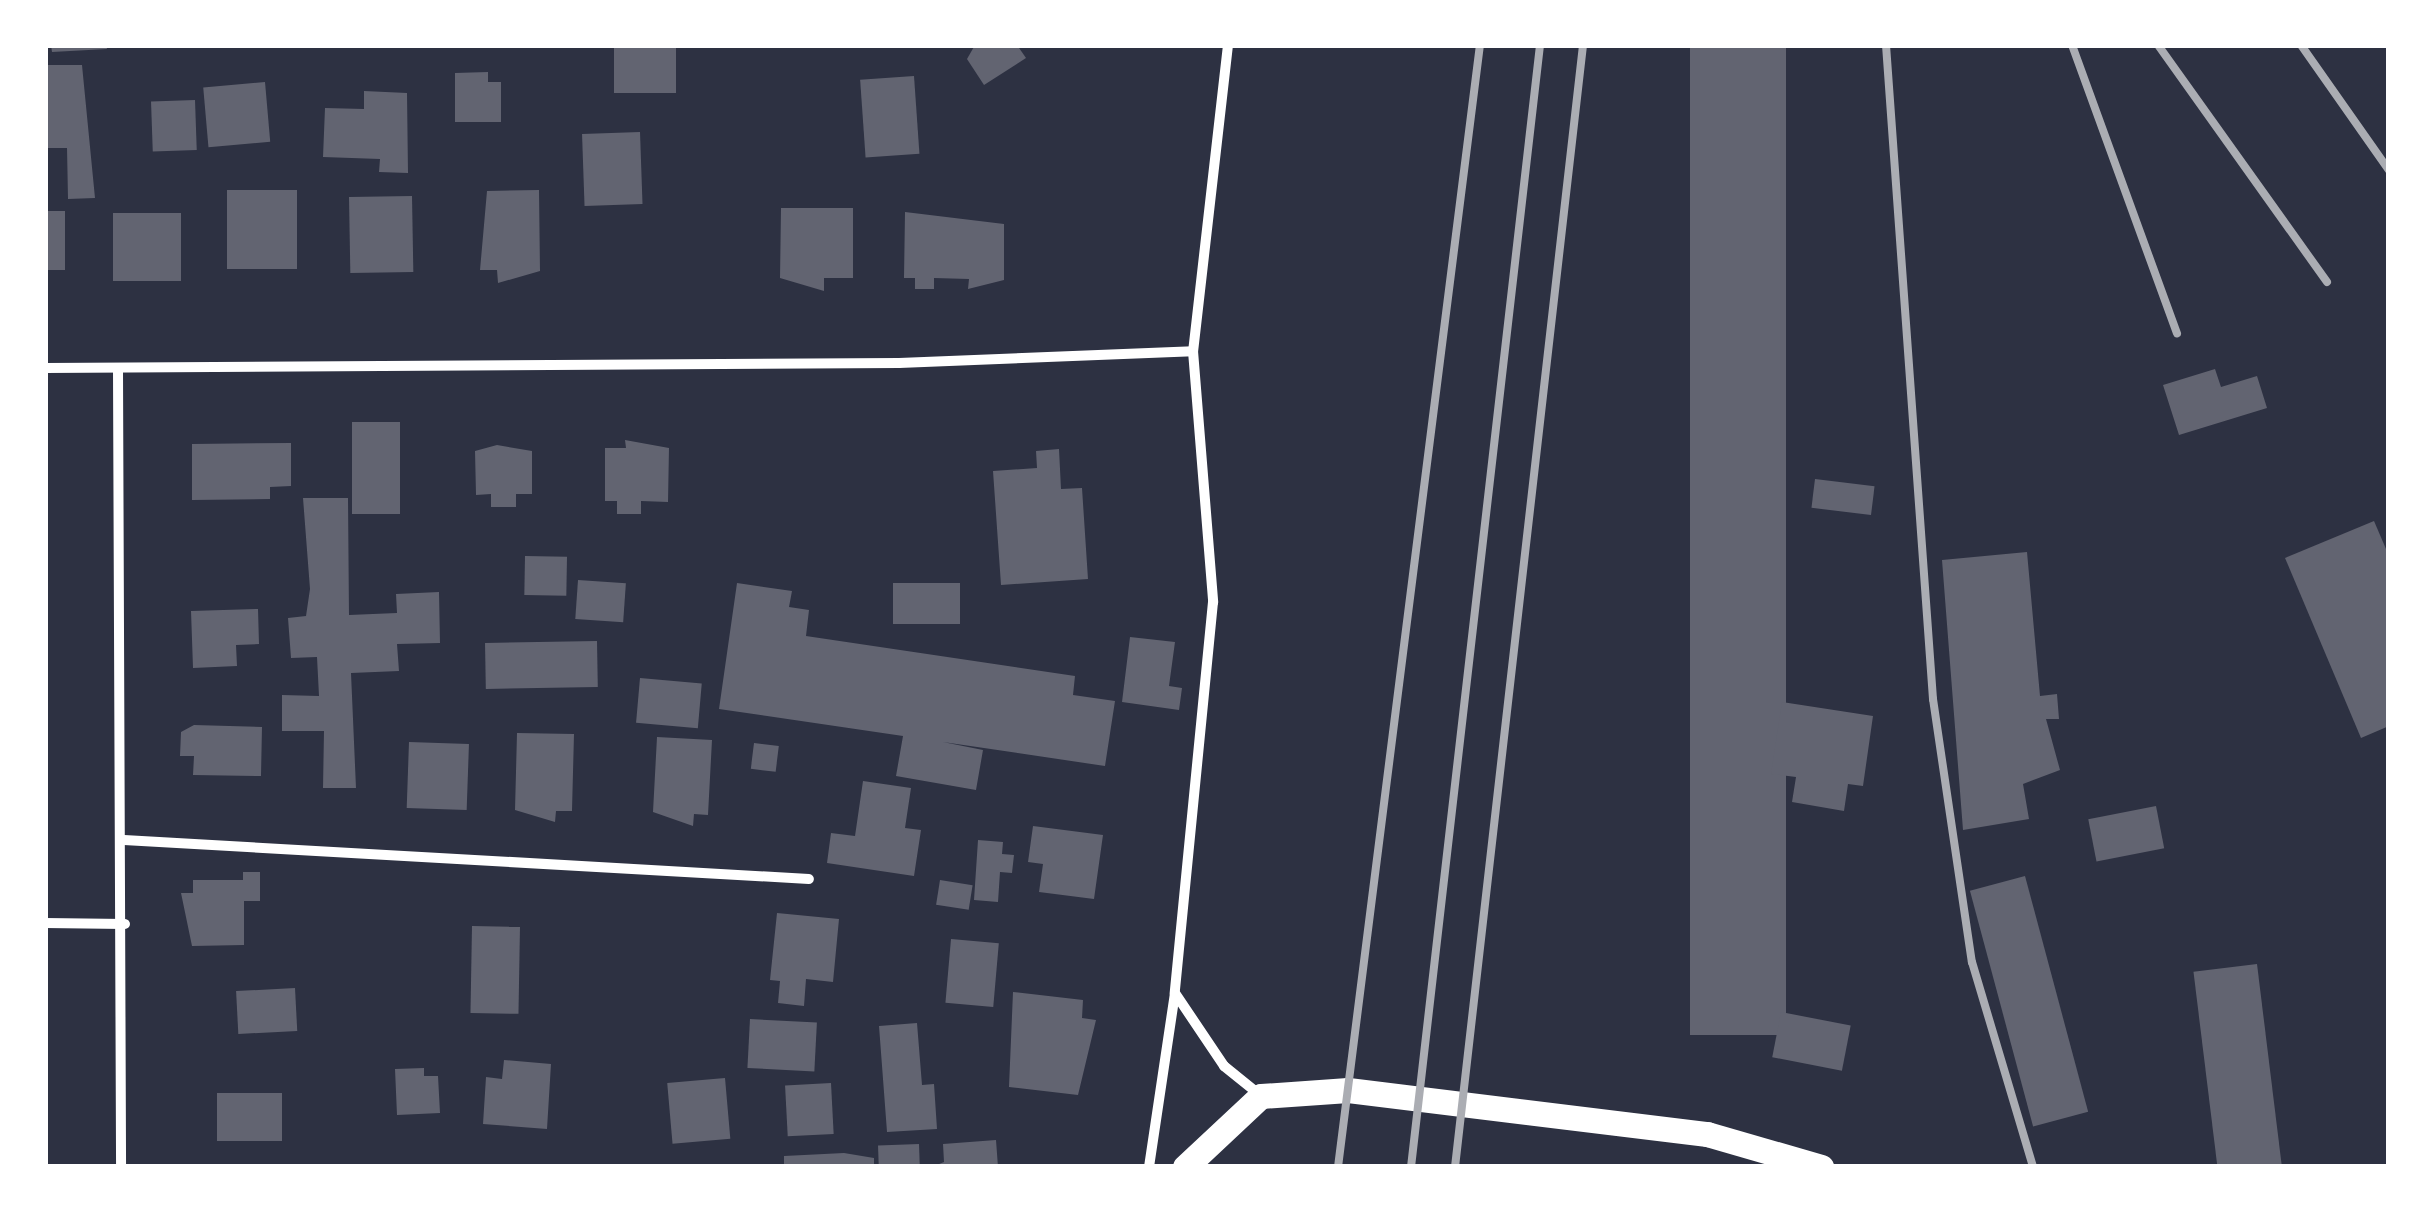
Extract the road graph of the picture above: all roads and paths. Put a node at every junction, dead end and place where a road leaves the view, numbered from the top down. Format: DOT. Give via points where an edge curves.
graph roads {
  1 [pos="1228,45"];
  2 [pos="1193,351"];
  3 [pos="45,368"];
  4 [pos="118,370"];
  5 [pos="124,840"];
  6 [pos="809,879"];
  7 [pos="45,923"];
  8 [pos="125,924"];
  9 [pos="1175,993"];
  10 [pos="1260,1096"];
  11 [pos="121,1167"];
  12 [pos="1149,1167"];
  13 [pos="1184,1167"];
  14 [pos="1821,1167"];
  1 -- 2 [label="street"];
  2 -- 4 [label="street"];
  2 -- 9 [label="street" via="1213,602"];
  3 -- 4 [label="street"];
  4 -- 5 [label="street"];
  5 -- 6 [label="street"];
  5 -- 8 [label="street"];
  7 -- 8 [label="street"];
  8 -- 11 [label="street"];
  9 -- 10 [label="street" via="1224,1066"];
  9 -- 12 [label="street"];
  10 -- 13 [label="main road"];
  10 -- 14 [label="main road" via="1348,1090 1707,1134"];
}
